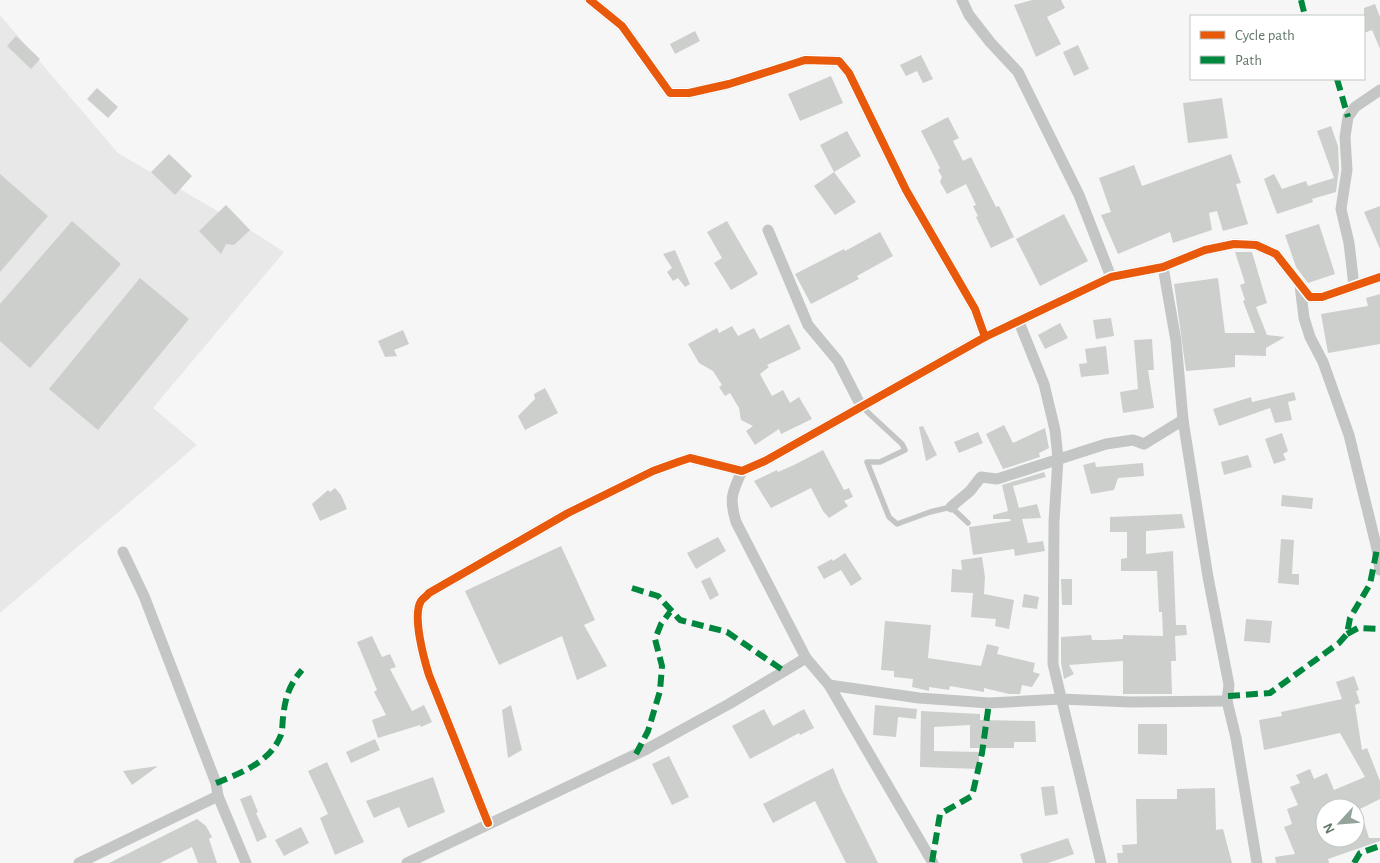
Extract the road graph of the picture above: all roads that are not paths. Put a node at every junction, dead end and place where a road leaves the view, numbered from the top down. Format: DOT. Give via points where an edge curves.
graph roads {
  1 [pos="590,0"];
  2 [pos="962,0"];
  3 [pos="1380,90"];
  4 [pos="768,230"];
  5 [pos="1163,267"];
  6 [pos="1111,277"];
  7 [pos="1380,277"];
  8 [pos="1300,285"];
  9 [pos="1354,286"];
  10 [pos="1019,322"];
  11 [pos="985,337"];
  12 [pos="861,406"];
  13 [pos="1183,420"];
  14 [pos="1058,458"];
  15 [pos="742,471"];
  16 [pos="951,507"];
  17 [pos="968,523"];
  18 [pos="123,552"];
  19 [pos="1380,570"];
  20 [pos="806,658"];
  21 [pos="829,685"];
  22 [pos="1061,699"];
  23 [pos="1227,701"];
  24 [pos="218,796"];
  25 [pos="488,824"];
  26 [pos="79,863"];
  27 [pos="246,863"];
  28 [pos="407,863"];
  29 [pos="933,863"];
  30 [pos="1101,863"];
  31 [pos="1257,863"];
  1 -- 11 [label="street" via="622,26 670,93 689,93 729,84 805,60 838,61 853,81 906,190 976,309"];
  2 -- 6 [label="street" via="969,15 1018,72 1083,203"];
  3 -- 9 [label="street" via="1355,107 1348,117 1347,170 1341,209"];
  4 -- 12 [label="street" via="808,325 838,361"];
  5 -- 6 [label="street"];
  5 -- 8 [label="street" via="1205,250 1234,244 1256,245 1276,254"];
  5 -- 13 [label="street" via="1176,341"];
  6 -- 10 [label="street"];
  7 -- 9 [label="street"];
  8 -- 9 [label="street" via="1310,297 1316,298"];
  8 -- 19 [label="street" via="1310,337 1323,362 1348,435"];
  10 -- 11 [label="street"];
  10 -- 14 [label="street" via="1044,384"];
  11 -- 12 [label="street"];
  12 -- 15 [label="street" via="798,445"];
  12 -- 16 [label="lane" via="905,450 880,462 867,462 889,516 898,524"];
  13 -- 14 [label="street" via="1144,444 1133,440 1106,444"];
  13 -- 23 [label="street" via="1229,685"];
  14 -- 16 [label="street" via="997,479 981,477"];
  14 -- 22 [label="street" via="1053,664"];
  15 -- 20 [label="street" via="732,492 731,506 736,522"];
  15 -- 25 [label="street" via="690,458 653,471 568,514 420,602 418,616 429,675"];
  16 -- 17 [label="lane"];
  18 -- 24 [label="street" via="183,694"];
  20 -- 21 [label="street"];
  20 -- 25 [label="street" via="647,749"];
  21 -- 22 [label="street" via="919,698 989,703"];
  21 -- 29 [label="street"];
  22 -- 23 [label="street"];
  22 -- 30 [label="street"];
  23 -- 31 [label="street"];
  24 -- 26 [label="street"];
  24 -- 27 [label="street"];
  25 -- 28 [label="street"];
}
